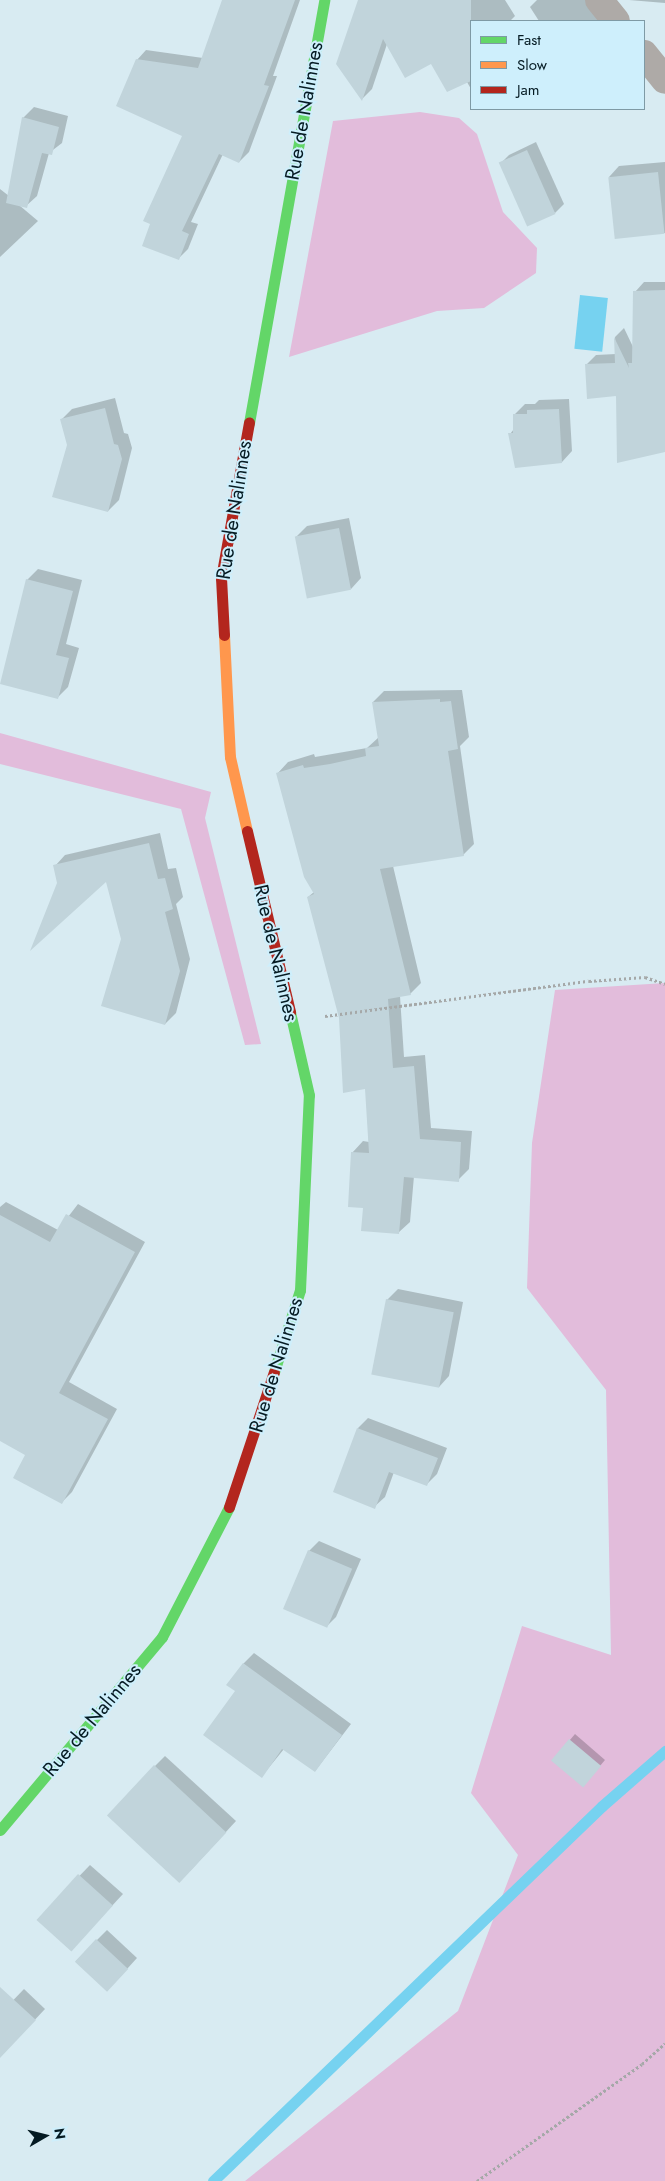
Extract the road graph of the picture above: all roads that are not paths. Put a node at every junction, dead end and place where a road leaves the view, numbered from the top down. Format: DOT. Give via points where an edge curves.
graph roads {
  1 [pos="324,0"];
  2 [pos="645,55"];
  3 [pos="665,80"];
  4 [pos="0,1830"];
  1 -- 4 [label="street, Rue de Nalinnes" via="221,578 230,757 309,1095 300,1290 235,1496 162,1637"];
  2 -- 3 [label="street"];
}
